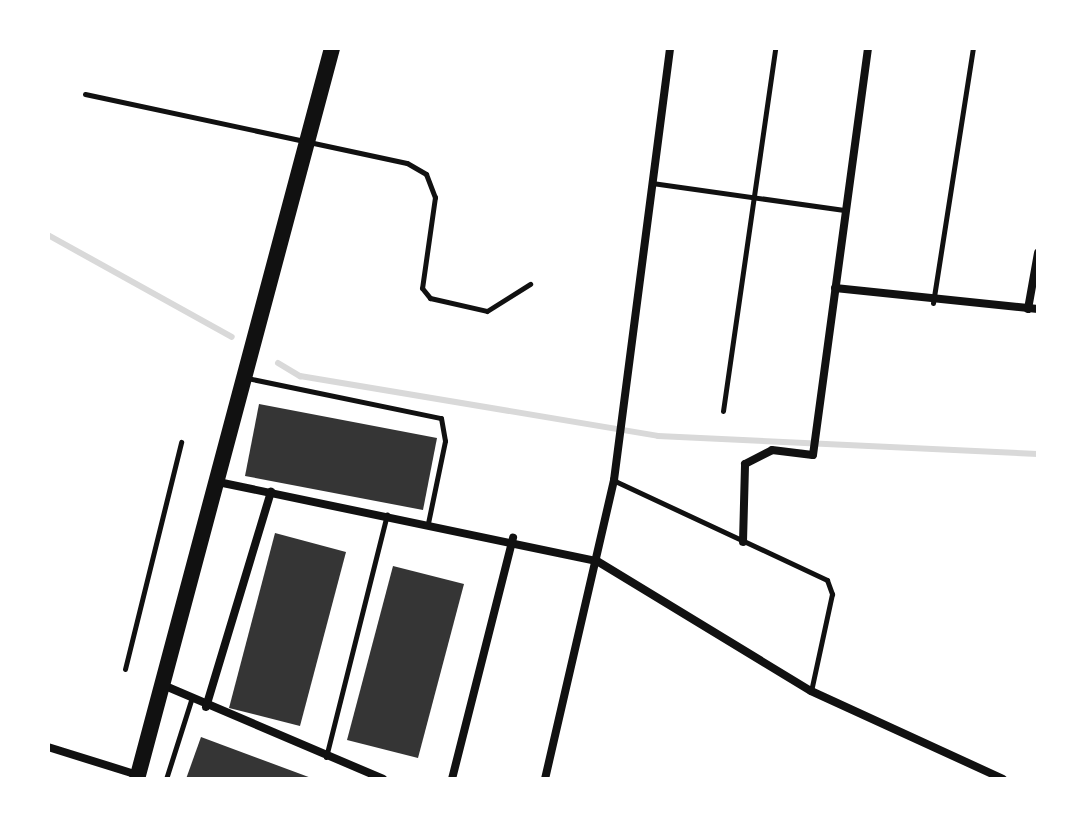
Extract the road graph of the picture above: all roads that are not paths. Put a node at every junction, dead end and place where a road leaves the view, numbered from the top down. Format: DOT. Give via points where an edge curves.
graph roads {
  1 [pos="332,48"];
  2 [pos="670,48"];
  3 [pos="775,48"];
  4 [pos="868,48"];
  5 [pos="973,48"];
  6 [pos="85,94"];
  7 [pos="301,138"];
  8 [pos="651,183"];
  9 [pos="751,198"];
  10 [pos="844,210"];
  11 [pos="1038,253"];
  12 [pos="530,284"];
  13 [pos="835,288"];
  14 [pos="933,303"];
  15 [pos="1033,309"];
  16 [pos="246,378"];
  17 [pos="723,411"];
  18 [pos="181,442"];
  19 [pos="614,480"];
  20 [pos="218,482"];
  21 [pos="271,492"];
  22 [pos="388,514"];
  23 [pos="428,523"];
  24 [pos="513,538"];
  25 [pos="743,542"];
  26 [pos="597,561"];
  27 [pos="125,669"];
  28 [pos="163,684"];
  29 [pos="811,691"];
  30 [pos="191,700"];
  31 [pos="206,707"];
  32 [pos="48,747"];
  33 [pos="326,759"];
  34 [pos="138,777"];
  35 [pos="166,779"];
  36 [pos="383,779"];
  37 [pos="452,779"];
  38 [pos="545,779"];
  39 [pos="1003,779"];
  1 -- 7 [label="main road"];
  2 -- 8 [label="street"];
  3 -- 9 [label="lane"];
  4 -- 10 [label="street"];
  5 -- 14 [label="lane"];
  6 -- 7 [label="lane"];
  7 -- 12 [label="lane" via="426,174 435,197 422,288 430,298 487,311"];
  7 -- 16 [label="main road"];
  8 -- 9 [label="lane"];
  8 -- 19 [label="street"];
  9 -- 10 [label="lane"];
  9 -- 17 [label="lane"];
  10 -- 13 [label="street"];
  11 -- 15 [label="street"];
  13 -- 14 [label="street"];
  13 -- 25 [label="street" via="814,450 756,453 745,464"];
  14 -- 15 [label="street"];
  16 -- 20 [label="main road"];
  16 -- 23 [label="lane" via="441,418 445,441"];
  18 -- 27 [label="lane"];
  19 -- 25 [label="lane"];
  19 -- 26 [label="street"];
  20 -- 21 [label="street"];
  20 -- 28 [label="main road"];
  21 -- 22 [label="street"];
  21 -- 31 [label="street"];
  22 -- 23 [label="street"];
  22 -- 33 [label="lane"];
  23 -- 24 [label="street"];
  24 -- 26 [label="street"];
  24 -- 37 [label="street"];
  25 -- 29 [label="lane" via="832,588"];
  26 -- 29 [label="street"];
  26 -- 38 [label="street"];
  28 -- 30 [label="street"];
  28 -- 34 [label="main road"];
  29 -- 39 [label="street"];
  30 -- 31 [label="street"];
  30 -- 35 [label="lane"];
  31 -- 33 [label="street"];
  32 -- 34 [label="street"];
  33 -- 36 [label="street"];
}
